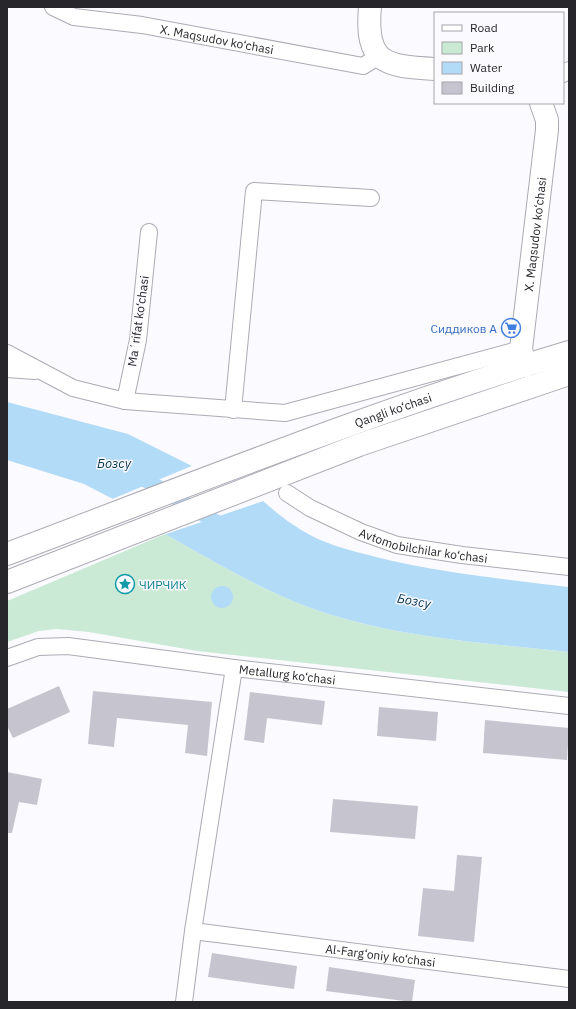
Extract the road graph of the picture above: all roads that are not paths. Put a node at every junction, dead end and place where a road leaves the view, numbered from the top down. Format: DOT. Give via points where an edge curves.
graph roads {
  1 [pos="53,7"];
  2 [pos="370,7"];
  3 [pos="379,56"];
  4 [pos="434,69"];
  5 [pos="540,104"];
  6 [pos="371,198"];
  7 [pos="149,232"];
  8 [pos="569,352"];
  9 [pos="7,353"];
  10 [pos="523,357"];
  11 [pos="7,369"];
  12 [pos="41,371"];
  13 [pos="569,374"];
  14 [pos="532,386"];
  15 [pos="125,401"];
  16 [pos="233,410"];
  17 [pos="287,493"];
  18 [pos="7,554"];
  19 [pos="569,567"];
  20 [pos="7,582"];
  21 [pos="7,658"];
  22 [pos="234,668"];
  23 [pos="569,706"];
  24 [pos="193,930"];
  25 [pos="569,979"];
  26 [pos="184,1002"];
  1 -- 3 [label="street, X. Maqsudov ko‘chasi" via="74,17 142,25 363,66"];
  2 -- 3 [label="main road" via="368,28 371,44"];
  3 -- 4 [label="main road" via="396,66"];
  5 -- 10 [label="main road, X. Maqsudov ko‘chasi" via="546,120 547,140"];
  6 -- 16 [label="street" via="254,191"];
  7 -- 15 [label="street, Maʼrifat ko‘chasi" via="138,340"];
  8 -- 10 [label="main road, Qangli ko‘chasi"];
  9 -- 12 [label="street"];
  10 -- 14 [label="main road"];
  10 -- 16 [label="street, Qangli ko‘chasi" via="285,413"];
  10 -- 18 [label="main road, Qangli ko‘chasi"];
  11 -- 12 [label="street"];
  12 -- 15 [label="street" via="73,388"];
  13 -- 14 [label="main road, Qangli ko‘chasi"];
  14 -- 20 [label="main road, Qangli ko‘chasi" via="359,445"];
  15 -- 16 [label="street, Qangli ko‘chasi"];
  17 -- 19 [label="street, Avtomobilchilar ko‘chasi" via="310,508 360,532 397,545"];
  21 -- 22 [label="street, Metallurg ko‘chasi" via="38,647 58,646"];
  22 -- 23 [label="street, Metallurg ko‘chasi"];
  22 -- 24 [label="street"];
  24 -- 25 [label="street, Al-Farg‘oniy ko‘chasi"];
  24 -- 26 [label="street"];
}
